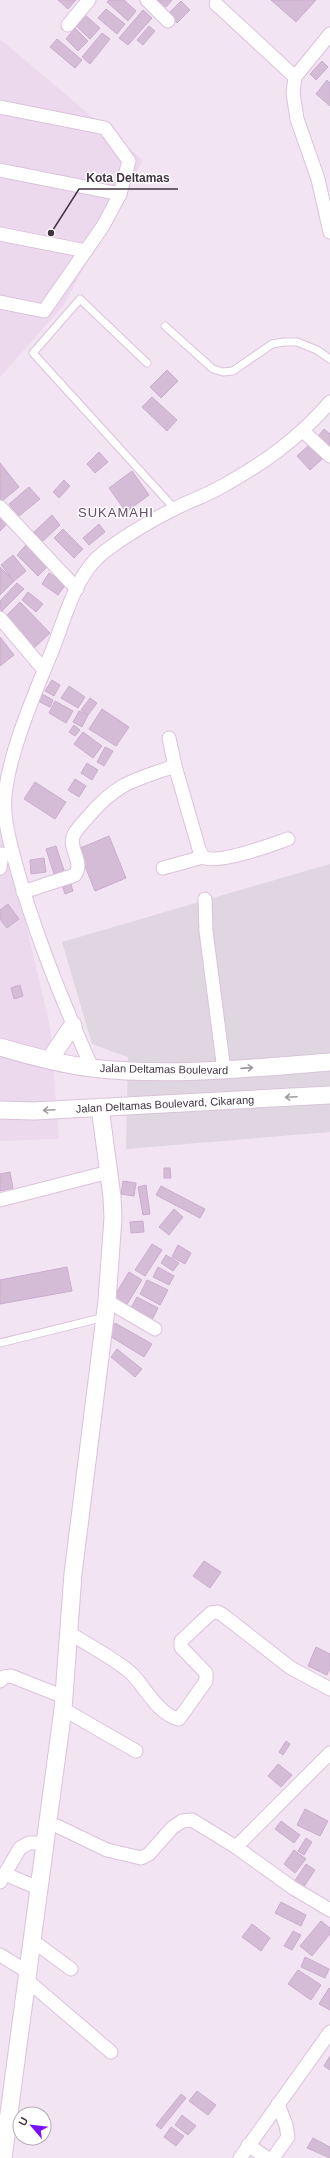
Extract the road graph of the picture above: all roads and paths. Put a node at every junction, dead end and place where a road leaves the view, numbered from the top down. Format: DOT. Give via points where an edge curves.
graph roads {
  1 [pos="89,0"];
  2 [pos="146,0"];
  3 [pos="216,4"];
  4 [pos="168,20"];
  5 [pos="68,25"];
  6 [pos="330,34"];
  7 [pos="295,77"];
  8 [pos="0,107"];
  9 [pos="0,170"];
  10 [pos="120,194"];
  11 [pos="330,232"];
  12 [pos="0,234"];
  13 [pos="86,251"];
  14 [pos="0,302"];
  15 [pos="164,326"];
  16 [pos="330,359"];
  17 [pos="147,363"];
  18 [pos="330,402"];
  19 [pos="304,432"];
  20 [pos="330,456"];
  21 [pos="0,507"];
  22 [pos="174,508"];
  23 [pos="77,589"];
  24 [pos="0,618"];
  25 [pos="44,670"];
  26 [pos="169,738"];
  27 [pos="175,766"];
  28 [pos="288,839"];
  29 [pos="0,854"];
  30 [pos="203,857"];
  31 [pos="0,868"];
  32 [pos="163,868"];
  33 [pos="23,892"];
  34 [pos="205,899"];
  35 [pos="73,1025"];
  36 [pos="0,1047"];
  37 [pos="50,1059"];
  38 [pos="330,1062"];
  39 [pos="92,1068"];
  40 [pos="224,1070"];
  41 [pos="330,1096"];
  42 [pos="100,1107"];
  43 [pos="0,1110"];
  44 [pos="109,1172"];
  45 [pos="0,1200"];
  46 [pos="106,1309"];
  47 [pos="155,1329"];
  48 [pos="0,1343"];
  49 [pos="68,1632"];
  50 [pos="0,1681"];
  51 [pos="330,1689"];
  52 [pos="63,1703"];
  53 [pos="136,1751"];
  54 [pos="330,1753"];
  55 [pos="48,1824"];
  56 [pos="45,1843"];
  57 [pos="236,1847"];
  58 [pos="2,1878"];
  59 [pos="40,1889"];
  60 [pos="330,1910"];
  61 [pos="33,1941"];
  62 [pos="0,1955"];
  63 [pos="71,1968"];
  64 [pos="28,1976"];
  65 [pos="330,2032"];
  66 [pos="111,2052"];
  67 [pos="278,2104"];
  68 [pos="248,2145"];
  69 [pos="3,2158"];
  70 [pos="240,2158"];
  71 [pos="267,2158"];
  72 [pos="273,2158"];
  1 -- 5 [label="street"];
  2 -- 4 [label="street"];
  3 -- 7 [label="street"];
  6 -- 7 [label="street"];
  7 -- 11 [label="street" via="293,105 318,179"];
  8 -- 10 [label="street" via="105,128 129,161"];
  9 -- 10 [label="street"];
  10 -- 13 [label="street"];
  12 -- 13 [label="street"];
  13 -- 14 [label="street" via="44,311"];
  15 -- 16 [label="lane" via="213,369 223,372 233,371 272,344 284,342 296,342 317,350"];
  17 -- 22 [label="lane" via="80,299 76,300 33,353"];
  18 -- 19 [label="street"];
  19 -- 20 [label="street"];
  19 -- 22 [label="street" via="252,469 218,489"];
  21 -- 23 [label="street"];
  22 -- 23 [label="street" via="148,522 102,554 88,569"];
  23 -- 25 [label="street"];
  24 -- 25 [label="street"];
  25 -- 33 [label="street" via="15,752 5,798 7,829"];
  26 -- 27 [label="street"];
  27 -- 30 [label="street"];
  27 -- 33 [label="street" via="131,781 103,799 73,837 79,864 79,870 75,875"];
  28 -- 30 [label="street" via="245,853 212,860"];
  29 -- 31 [label="street"];
  30 -- 32 [label="street"];
  33 -- 35 [label="street"];
  34 -- 40 [label="street" via="206,931"];
  35 -- 37 [label="street"];
  35 -- 39 [label="street"];
  36 -- 37 [label="street, Jalan Deltamas Boulevard"];
  37 -- 39 [label="street, Jalan Deltamas Boulevard"];
  40 -- 38 [label="street, Jalan Deltamas Boulevard, one-way"];
  39 -- 40 [label="street, Jalan Deltamas Boulevard"];
  41 -- 42 [label="street, Jalan Deltamas Boulevard, Cikarang, one-way"];
  42 -- 43 [label="street, Jalan Deltamas Boulevard, Cikarang, one-way" via="34,1111"];
  42 -- 44 [label="street"];
  44 -- 45 [label="street"];
  44 -- 46 [label="street" via="113,1218"];
  46 -- 47 [label="street"];
  46 -- 48 [label="lane"];
  46 -- 49 [label="street" via="78,1527"];
  49 -- 51 [label="street" via="132,1675 148,1696 173,1718 179,1719 206,1681 206,1674 181,1647 180,1641 214,1612 223,1615 291,1668"];
  49 -- 52 [label="street"];
  50 -- 52 [label="street" via="11,1676"];
  52 -- 53 [label="street"];
  52 -- 55 [label="street"];
  54 -- 57 [label="street"];
  55 -- 56 [label="street"];
  55 -- 57 [label="street" via="107,1850 141,1858 149,1854 172,1828 186,1820 192,1820"];
  56 -- 58 [label="street" via="24,1845 20,1848"];
  56 -- 59 [label="street"];
  57 -- 60 [label="street" via="293,1888"];
  58 -- 59 [label="street"];
  59 -- 61 [label="street"];
  61 -- 63 [label="street"];
  61 -- 64 [label="street"];
  62 -- 64 [label="street"];
  64 -- 66 [label="street"];
  64 -- 69 [label="street"];
  65 -- 67 [label="street"];
  67 -- 68 [label="street"];
  67 -- 72 [label="street" via="288,2137"];
  68 -- 70 [label="street"];
  68 -- 71 [label="street"];
}
